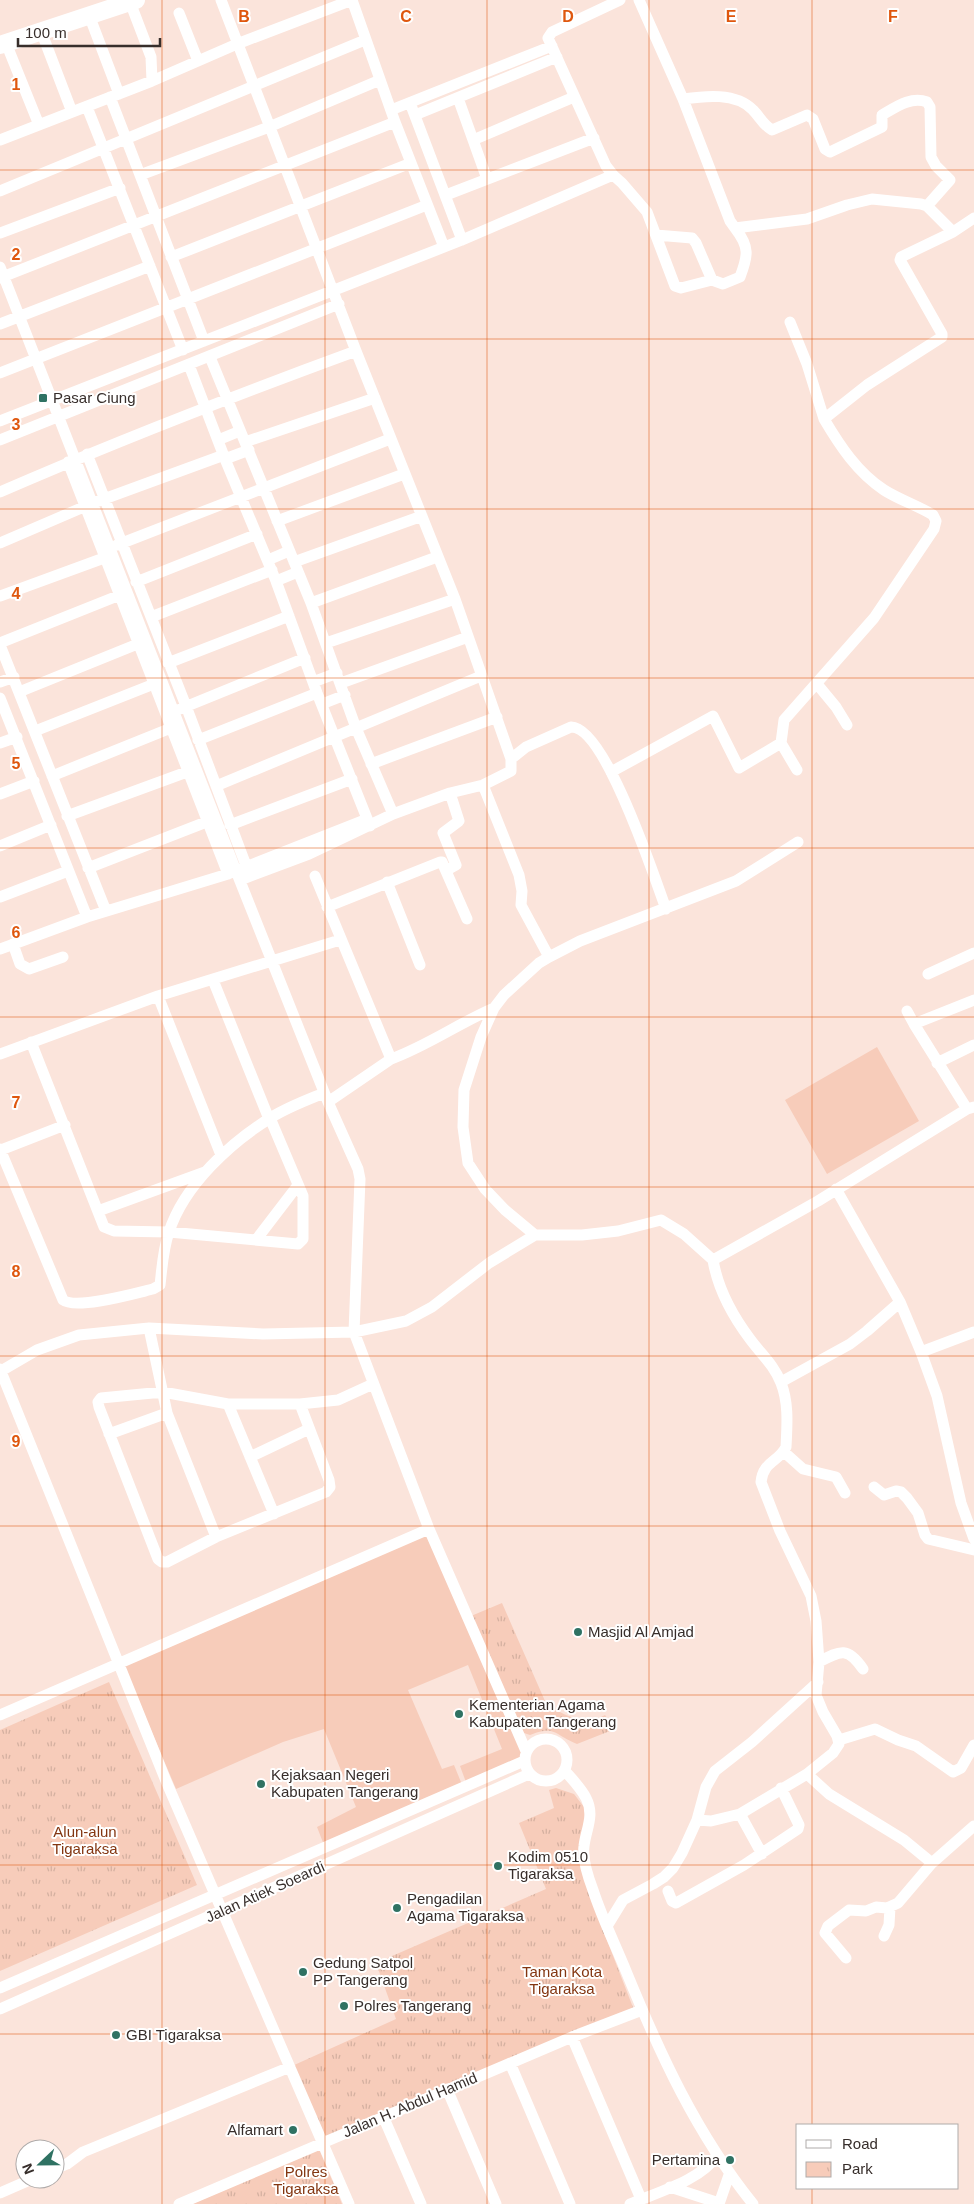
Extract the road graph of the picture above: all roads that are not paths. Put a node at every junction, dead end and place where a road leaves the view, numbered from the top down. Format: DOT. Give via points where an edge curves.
graph roads {
  1 [pos="221,0"];
  2 [pos="352,0"];
  3 [pos="620,0"];
  4 [pos="639,0"];
  5 [pos="133,1"];
  6 [pos="179,13"];
  7 [pos="89,15"];
  8 [pos="41,31"];
  9 [pos="365,40"];
  10 [pos="3,44"];
  11 [pos="238,44"];
  12 [pos="554,51"];
  13 [pos="198,60"];
  14 [pos="380,80"];
  15 [pos="152,81"];
  16 [pos="256,86"];
  17 [pos="115,96"];
  18 [pos="574,97"];
  19 [pos="458,98"];
  20 [pos="683,99"];
  21 [pos="410,103"];
  22 [pos="87,107"];
  23 [pos="391,110"];
  24 [pos="72,112"];
  25 [pos="415,115"];
  26 [pos="395,122"];
  27 [pos="39,125"];
  28 [pos="269,127"];
  29 [pos="594,138"];
  30 [pos="0,140"];
  31 [pos="473,140"];
  32 [pos="126,141"];
  33 [pos="105,149"];
  34 [pos="411,163"];
  35 [pos="285,165"];
  36 [pos="140,175"];
  37 [pos="613,175"];
  38 [pos="487,179"];
  39 [pos="120,188"];
  40 [pos="0,191"];
  41 [pos="446,195"];
  42 [pos="301,205"];
  43 [pos="427,205"];
  44 [pos="927,206"];
  45 [pos="155,216"];
  46 [pos="974,218"];
  47 [pos="134,224"];
  48 [pos="735,228"];
  49 [pos="953,232"];
  50 [pos="0,233"];
  51 [pos="656,235"];
  52 [pos="462,240"];
  53 [pos="444,247"];
  54 [pos="316,248"];
  55 [pos="171,257"];
  56 [pos="150,266"];
  57 [pos="1,274"];
  58 [pos="712,280"];
  59 [pos="333,290"];
  60 [pos="188,299"];
  61 [pos="339,304"];
  62 [pos="167,307"];
  63 [pos="18,317"];
  64 [pos="790,322"];
  65 [pos="0,324"];
  66 [pos="204,341"];
  67 [pos="183,350"];
  68 [pos="356,351"];
  69 [pos="210,357"];
  70 [pos="36,358"];
  71 [pos="189,365"];
  72 [pos="0,373"];
  73 [pos="375,398"];
  74 [pos="227,399"];
  75 [pos="52,401"];
  76 [pos="205,407"];
  77 [pos="58,417"];
  78 [pos="824,419"];
  79 [pos="0,421"];
  80 [pos="390,438"];
  81 [pos="0,440"];
  82 [pos="218,440"];
  83 [pos="245,441"];
  84 [pos="87,454"];
  85 [pos="225,457"];
  86 [pos="71,461"];
  87 [pos="404,474"];
  88 [pos="263,488"];
  89 [pos="0,492"];
  90 [pos="242,495"];
  91 [pos="94,503"];
  92 [pos="422,516"];
  93 [pos="277,521"];
  94 [pos="257,534"];
  95 [pos="0,543"];
  96 [pos="122,543"];
  97 [pos="105,553"];
  98 [pos="437,558"];
  99 [pos="294,562"];
  100 [pos="272,570"];
  101 [pos="136,582"];
  102 [pos="120,595"];
  103 [pos="0,596"];
  104 [pos="455,599"];
  105 [pos="311,603"];
  106 [pos="289,616"];
  107 [pos="151,617"];
  108 [pos="468,638"];
  109 [pos="148,640"];
  110 [pos="326,642"];
  111 [pos="0,644"];
  112 [pos="305,658"];
  113 [pos="168,663"];
  114 [pos="481,676"];
  115 [pos="14,677"];
  116 [pos="339,678"];
  117 [pos="0,682"];
  118 [pos="154,684"];
  119 [pos="817,684"];
  120 [pos="318,693"];
  121 [pos="20,694"];
  122 [pos="345,695"];
  123 [pos="1,700"];
  124 [pos="186,706"];
  125 [pos="170,713"];
  126 [pos="497,717"];
  127 [pos="847,725"];
  128 [pos="172,728"];
  129 [pos="356,728"];
  130 [pos="35,731"];
  131 [pos="17,737"];
  132 [pos="334,737"];
  133 [pos="198,740"];
  134 [pos="781,743"];
  135 [pos="0,744"];
  136 [pos="511,759"];
  137 [pos="371,764"];
  138 [pos="197,768"];
  139 [pos="797,770"];
  140 [pos="611,772"];
  141 [pos="52,776"];
  142 [pos="352,779"];
  143 [pos="34,781"];
  144 [pos="484,785"];
  145 [pos="216,786"];
  146 [pos="450,793"];
  147 [pos="0,794"];
  148 [pos="66,812"];
  149 [pos="394,814"];
  150 [pos="220,820"];
  151 [pos="369,823"];
  152 [pos="51,824"];
  153 [pos="72,828"];
  154 [pos="798,842"];
  155 [pos="0,846"];
  156 [pos="88,868"];
  157 [pos="447,870"];
  158 [pos="68,871"];
  159 [pos="240,874"];
  160 [pos="315,876"];
  161 [pos="387,882"];
  162 [pos="0,897"];
  163 [pos="327,907"];
  164 [pos="666,909"];
  165 [pos="106,912"];
  166 [pos="88,917"];
  167 [pos="467,919"];
  168 [pos="340,940"];
  169 [pos="14,944"];
  170 [pos="0,949"];
  171 [pos="974,953"];
  172 [pos="63,957"];
  173 [pos="549,957"];
  174 [pos="272,961"];
  175 [pos="420,964"];
  176 [pos="928,974"];
  177 [pos="213,980"];
  178 [pos="158,996"];
  179 [pos="974,1000"];
  180 [pos="494,1008"];
  181 [pos="907,1011"];
  182 [pos="914,1024"];
  183 [pos="31,1042"];
  184 [pos="974,1046"];
  185 [pos="0,1054"];
  186 [pos="391,1059"];
  187 [pos="937,1063"];
  188 [pos="326,1097"];
  189 [pos="970,1108"];
  190 [pos="269,1119"];
  191 [pos="65,1126"];
  192 [pos="0,1150"];
  193 [pos="221,1155"];
  194 [pos="206,1172"];
  195 [pos="298,1185"];
  196 [pos="836,1189"];
  197 [pos="98,1211"];
  198 [pos="169,1232"];
  199 [pos="535,1234"];
  200 [pos="256,1240"];
  201 [pos="713,1260"];
  202 [pos="900,1302"];
  203 [pos="149,1328"];
  204 [pos="354,1332"];
  205 [pos="974,1332"];
  206 [pos="921,1352"];
  207 [pos="0,1370"];
  208 [pos="781,1382"];
  209 [pos="373,1384"];
  210 [pos="163,1392"];
  211 [pos="228,1404"];
  212 [pos="300,1404"];
  213 [pos="167,1412"];
  214 [pos="309,1429"];
  215 [pos="110,1434"];
  216 [pos="784,1452"];
  217 [pos="250,1457"];
  218 [pos="874,1488"];
  219 [pos="845,1493"];
  220 [pos="274,1514"];
  221 [pos="429,1529"];
  222 [pos="216,1537"];
  223 [pos="974,1540"];
  224 [pos="974,1550"];
  225 [pos="820,1662"];
  226 [pos="118,1665"];
  227 [pos="863,1669"];
  228 [pos="818,1682"];
  229 [pos="0,1715"];
  230 [pos="839,1740"];
  231 [pos="974,1745"];
  232 [pos="525,1756"];
  233 [pos="565,1771"];
  234 [pos="529,1774"];
  235 [pos="807,1774"];
  236 [pos="781,1788"];
  237 [pos="740,1814"];
  238 [pos="697,1820"];
  239 [pos="974,1826"];
  240 [pos="762,1854"];
  241 [pos="932,1863"];
  242 [pos="668,1891"];
  243 [pos="214,1896"];
  244 [pos="890,1907"];
  245 [pos="222,1911"];
  246 [pos="607,1926"];
  247 [pos="884,1936"];
  248 [pos="846,1958"];
  249 [pos="0,1988"];
  250 [pos="0,2009"];
  251 [pos="642,2010"];
  252 [pos="572,2037"];
  253 [pos="510,2063"];
  254 [pos="290,2067"];
  255 [pos="447,2089"];
  256 [pos="383,2116"];
  257 [pos="322,2142"];
  258 [pos="716,2156"];
  259 [pos="65,2165"];
  260 [pos="729,2175"];
  261 [pos="15,2186"];
  262 [pos="670,2186"];
  263 [pos="0,2193"];
  264 [pos="640,2202"];
  265 [pos="179,2204"];
  266 [pos="349,2204"];
  267 [pos="420,2204"];
  268 [pos="496,2204"];
  269 [pos="570,2204"];
  270 [pos="630,2204"];
  271 [pos="719,2204"];
  272 [pos="752,2204"];
  1 -- 11 [label="street"];
  2 -- 9 [label="street"];
  2 -- 11 [label="street"];
  3 -- 12 [label="street" via="549,34"];
  4 -- 20 [label="street"];
  5 -- 7 [label="main road"];
  5 -- 15 [label="street" via="151,57"];
  6 -- 13 [label="street"];
  7 -- 8 [label="main road"];
  7 -- 17 [label="street"];
  8 -- 10 [label="main road"];
  8 -- 24 [label="street"];
  9 -- 14 [label="street"];
  9 -- 16 [label="street"];
  10 -- 27 [label="street"];
  11 -- 13 [label="street"];
  11 -- 16 [label="street"];
  12 -- 18 [label="street"];
  12 -- 19 [label="street"];
  12 -- 21 [label="street"];
  13 -- 15 [label="street"];
  14 -- 23 [label="street"];
  14 -- 28 [label="street"];
  15 -- 17 [label="street"];
  16 -- 28 [label="street"];
  16 -- 32 [label="street"];
  17 -- 22 [label="street"];
  17 -- 32 [label="street"];
  18 -- 29 [label="street"];
  18 -- 31 [label="street"];
  19 -- 25 [label="street"];
  19 -- 31 [label="street"];
  20 -- 44 [label="street" via="704,96 741,102 752,108 772,130 810,116 825,149 830,152 882,127 882,115 888,111 916,99 927,102 930,107 931,157 950,180"];
  20 -- 48 [label="street"];
  21 -- 23 [label="street"];
  21 -- 25 [label="street"];
  22 -- 24 [label="street"];
  22 -- 33 [label="street"];
  23 -- 26 [label="street"];
  24 -- 27 [label="street"];
  25 -- 41 [label="street"];
  26 -- 34 [label="street"];
  26 -- 35 [label="street"];
  27 -- 30 [label="street"];
  28 -- 35 [label="street"];
  28 -- 36 [label="street"];
  29 -- 37 [label="street"];
  29 -- 38 [label="street"];
  31 -- 38 [label="street"];
  32 -- 33 [label="street"];
  32 -- 36 [label="street"];
  33 -- 39 [label="street"];
  33 -- 40 [label="street"];
  34 -- 42 [label="street"];
  34 -- 43 [label="street"];
  35 -- 42 [label="street"];
  35 -- 45 [label="street"];
  36 -- 45 [label="street"];
  37 -- 51 [label="street" via="647,212"];
  37 -- 52 [label="street"];
  38 -- 41 [label="street"];
  39 -- 47 [label="street"];
  39 -- 50 [label="street"];
  41 -- 52 [label="street"];
  42 -- 54 [label="street"];
  42 -- 55 [label="street"];
  43 -- 53 [label="street"];
  43 -- 54 [label="street"];
  44 -- 48 [label="street" via="872,200 807,219"];
  44 -- 49 [label="street"];
  45 -- 47 [label="street"];
  45 -- 55 [label="street"];
  46 -- 49 [label="street"];
  47 -- 56 [label="street"];
  47 -- 57 [label="street"];
  48 -- 58 [label="street" via="745,243 747,253 740,277 723,284"];
  49 -- 78 [label="street" via="900,260 942,337 867,385"];
  51 -- 58 [label="street" via="692,238"];
  51 -- 58 [label="street" via="675,286 681,288"];
  52 -- 53 [label="street"];
  53 -- 59 [label="street"];
  54 -- 59 [label="street"];
  54 -- 60 [label="street"];
  55 -- 60 [label="street"];
  56 -- 62 [label="street"];
  56 -- 63 [label="street"];
  57 -- 63 [label="street"];
  59 -- 61 [label="street"];
  59 -- 66 [label="street"];
  60 -- 62 [label="street"];
  60 -- 66 [label="street"];
  61 -- 68 [label="street"];
  61 -- 69 [label="street"];
  62 -- 67 [label="street"];
  62 -- 70 [label="street"];
  63 -- 65 [label="street"];
  63 -- 70 [label="street"];
  64 -- 78 [label="street"];
  66 -- 67 [label="street"];
  67 -- 75 [label="street"];
  68 -- 73 [label="street"];
  68 -- 74 [label="street"];
  69 -- 71 [label="street"];
  69 -- 74 [label="street"];
  70 -- 72 [label="street"];
  70 -- 75 [label="street"];
  71 -- 76 [label="street"];
  71 -- 77 [label="street"];
  73 -- 80 [label="street"];
  73 -- 83 [label="street"];
  74 -- 76 [label="street"];
  74 -- 83 [label="street"];
  75 -- 77 [label="street"];
  75 -- 79 [label="street"];
  76 -- 82 [label="street"];
  76 -- 84 [label="street"];
  77 -- 81 [label="street"];
  77 -- 86 [label="street"];
  78 -- 119 [label="street" via="844,453 870,478 886,491 933,515 936,520 934,529 874,618"];
  80 -- 87 [label="street"];
  80 -- 88 [label="street"];
  82 -- 83 [label="street"];
  82 -- 85 [label="street"];
  83 -- 85 [label="street"];
  83 -- 88 [label="street"];
  84 -- 86 [label="street"];
  84 -- 91 [label="street"];
  85 -- 90 [label="street"];
  85 -- 91 [label="street"];
  86 -- 89 [label="street"];
  86 -- 91 [label="street"];
  87 -- 92 [label="street"];
  87 -- 93 [label="street"];
  88 -- 90 [label="street"];
  88 -- 93 [label="street"];
  90 -- 94 [label="street"];
  90 -- 96 [label="street"];
  91 -- 95 [label="street"];
  91 -- 96 [label="street"];
  91 -- 97 [label="street"];
  92 -- 98 [label="street"];
  92 -- 99 [label="street"];
  93 -- 99 [label="street"];
  94 -- 100 [label="street"];
  94 -- 101 [label="street"];
  96 -- 97 [label="street"];
  96 -- 101 [label="street"];
  97 -- 102 [label="street"];
  97 -- 103 [label="street"];
  97 -- 109 [label="street"];
  98 -- 104 [label="street"];
  98 -- 105 [label="street"];
  99 -- 100 [label="street"];
  99 -- 100 [label="street"];
  99 -- 105 [label="street"];
  100 -- 106 [label="street"];
  100 -- 107 [label="street"];
  101 -- 107 [label="street"];
  102 -- 109 [label="street"];
  102 -- 111 [label="street"];
  104 -- 108 [label="street"];
  104 -- 110 [label="street"];
  105 -- 110 [label="street"];
  106 -- 112 [label="street"];
  106 -- 113 [label="street"];
  107 -- 109 [label="street"];
  108 -- 114 [label="street"];
  108 -- 116 [label="street"];
  109 -- 113 [label="street"];
  109 -- 118 [label="street"];
  109 -- 121 [label="street"];
  109 -- 125 [label="street"];
  110 -- 116 [label="street"];
  111 -- 115 [label="street"];
  112 -- 120 [label="street"];
  112 -- 124 [label="street"];
  113 -- 124 [label="street"];
  114 -- 126 [label="street"];
  114 -- 129 [label="street"];
  115 -- 117 [label="street"];
  115 -- 121 [label="street"];
  116 -- 120 [label="street"];
  116 -- 122 [label="street"];
  118 -- 125 [label="street"];
  118 -- 130 [label="street"];
  119 -- 127 [label="street"];
  119 -- 134 [label="street" via="784,720"];
  120 -- 122 [label="street"];
  120 -- 132 [label="street"];
  120 -- 133 [label="street"];
  121 -- 123 [label="street"];
  121 -- 130 [label="street"];
  122 -- 129 [label="street"];
  123 -- 131 [label="street"];
  124 -- 125 [label="street"];
  124 -- 133 [label="street"];
  125 -- 128 [label="street"];
  125 -- 138 [label="street"];
  126 -- 136 [label="street"];
  126 -- 137 [label="street"];
  128 -- 138 [label="street"];
  128 -- 141 [label="street"];
  129 -- 132 [label="street"];
  129 -- 137 [label="street"];
  130 -- 141 [label="street"];
  131 -- 135 [label="street"];
  131 -- 143 [label="street"];
  132 -- 142 [label="street"];
  132 -- 145 [label="street"];
  133 -- 138 [label="street"];
  134 -- 139 [label="street"];
  134 -- 140 [label="street" via="739,768 714,716"];
  136 -- 140 [label="street" via="526,748 576,727 593,742"];
  136 -- 144 [label="street" via="511,771"];
  137 -- 149 [label="street"];
  138 -- 145 [label="street"];
  138 -- 148 [label="street"];
  138 -- 150 [label="street"];
  140 -- 164 [label="street" via="627,802"];
  141 -- 148 [label="street"];
  142 -- 150 [label="street"];
  142 -- 151 [label="street"];
  143 -- 147 [label="street"];
  143 -- 152 [label="street"];
  144 -- 146 [label="street"];
  144 -- 173 [label="street" via="519,875 521,905"];
  145 -- 150 [label="street"];
  146 -- 149 [label="street"];
  146 -- 157 [label="street" via="459,822 443,833 456,865"];
  148 -- 152 [label="street"];
  148 -- 153 [label="street"];
  149 -- 151 [label="street"];
  150 -- 156 [label="street"];
  150 -- 159 [label="street"];
  151 -- 159 [label="street" via="309,854"];
  152 -- 153 [label="street"];
  152 -- 155 [label="street"];
  152 -- 158 [label="street"];
  153 -- 156 [label="street"];
  154 -- 164 [label="street" via="736,881"];
  156 -- 165 [label="street"];
  157 -- 161 [label="street" via="442,862 437,862"];
  157 -- 167 [label="street"];
  158 -- 162 [label="street"];
  158 -- 166 [label="street"];
  159 -- 165 [label="street"];
  159 -- 174 [label="street"];
  160 -- 163 [label="street"];
  161 -- 163 [label="street"];
  161 -- 175 [label="street"];
  163 -- 168 [label="street"];
  164 -- 173 [label="street" via="580,941"];
  165 -- 166 [label="street"];
  166 -- 169 [label="street"];
  168 -- 174 [label="street"];
  168 -- 186 [label="street"];
  169 -- 170 [label="street"];
  169 -- 172 [label="street" via="20,964 29,969"];
  171 -- 176 [label="street"];
  173 -- 180 [label="street" via="504,994"];
  174 -- 177 [label="street"];
  174 -- 188 [label="street"];
  177 -- 178 [label="street"];
  177 -- 190 [label="street"];
  178 -- 183 [label="street"];
  178 -- 193 [label="street"];
  179 -- 182 [label="street"];
  180 -- 186 [label="street" via="413,1051"];
  180 -- 199 [label="street" via="464,1090 463,1127 468,1163 485,1189"];
  181 -- 182 [label="street"];
  182 -- 187 [label="street"];
  183 -- 185 [label="street"];
  183 -- 191 [label="street"];
  184 -- 187 [label="street"];
  186 -- 188 [label="street"];
  187 -- 189 [label="street"];
  188 -- 190 [label="street"];
  188 -- 204 [label="street" via="360,1178"];
  189 -- 196 [label="street"];
  190 -- 193 [label="street"];
  190 -- 195 [label="street"];
  191 -- 192 [label="street"];
  191 -- 197 [label="street"];
  192 -- 198 [label="street" via="67,1304 156,1288 160,1285"];
  193 -- 194 [label="street"];
  194 -- 197 [label="street"];
  194 -- 198 [label="street" via="187,1196"];
  195 -- 200 [label="street"];
  195 -- 200 [label="street" via="303,1196 301,1243"];
  196 -- 201 [label="street"];
  196 -- 202 [label="street"];
  197 -- 198 [label="street" via="104,1227 114,1231"];
  198 -- 200 [label="street"];
  199 -- 201 [label="street" via="582,1235 618,1231 661,1220 684,1234"];
  199 -- 204 [label="street" via="432,1307 406,1321"];
  201 -- 208 [label="street" via="716,1278 727,1304"];
  202 -- 206 [label="street"];
  202 -- 208 [label="street" via="850,1344"];
  203 -- 204 [label="street" via="263,1334"];
  203 -- 207 [label="street" via="79,1335 37,1350"];
  203 -- 210 [label="street"];
  204 -- 209 [label="street"];
  205 -- 206 [label="street"];
  206 -- 223 [label="street"];
  207 -- 226 [label="street"];
  208 -- 216 [label="street" via="787,1417"];
  209 -- 212 [label="street" via="338,1400"];
  209 -- 221 [label="street"];
  210 -- 211 [label="street"];
  210 -- 213 [label="street"];
  210 -- 215 [label="street" via="101,1398 99,1407"];
  211 -- 212 [label="street"];
  211 -- 217 [label="street"];
  212 -- 214 [label="street"];
  213 -- 215 [label="street"];
  213 -- 222 [label="street"];
  214 -- 217 [label="street"];
  214 -- 220 [label="street" via="330,1487 326,1492"];
  215 -- 222 [label="street" via="158,1559 167,1562"];
  216 -- 219 [label="street" via="804,1469 836,1477"];
  216 -- 225 [label="street" via="768,1464 761,1482 810,1596"];
  217 -- 220 [label="street"];
  218 -- 224 [label="street" via="884,1495 901,1492 918,1513 928,1540"];
  220 -- 222 [label="street"];
  221 -- 226 [label="street"];
  221 -- 232 [label="street"];
  225 -- 227 [label="street" via="836,1653 848,1653"];
  225 -- 228 [label="street"];
  226 -- 229 [label="street"];
  226 -- 243 [label="street"];
  228 -- 230 [label="street" via="816,1697"];
  228 -- 238 [label="street" via="715,1771 706,1787"];
  230 -- 231 [label="street" via="875,1729 916,1746 953,1772 961,1768"];
  230 -- 235 [label="street" via="833,1753"];
  232 -- 233 [label="street" via="539,1740 556,1741 566,1754"];
  232 -- 234 [label="street"];
  232 -- 243 [label="street, Jalan Atiek Soeardi"];
  233 -- 234 [label="street" via="558,1779 548,1782 538,1781"];
  233 -- 246 [label="street" via="586,1798 591,1812 583,1847 595,1897"];
  234 -- 245 [label="street, Jalan Atiek Soeardi"];
  235 -- 236 [label="street"];
  235 -- 241 [label="street" via="829,1794 904,1840"];
  236 -- 237 [label="street"];
  236 -- 240 [label="street" via="799,1827"];
  237 -- 238 [label="street" via="711,1821"];
  237 -- 240 [label="street"];
  238 -- 246 [label="street" via="672,1868 659,1881 623,1900"];
  239 -- 241 [label="street"];
  240 -- 242 [label="street" via="676,1903"];
  241 -- 244 [label="street" via="898,1903"];
  243 -- 245 [label="street"];
  243 -- 249 [label="street, Jalan Atiek Soeardi"];
  244 -- 247 [label="street" via="889,1925"];
  244 -- 248 [label="street" via="849,1910 828,1926 825,1933"];
  245 -- 250 [label="street, Jalan Atiek Soeardi"];
  245 -- 254 [label="street"];
  246 -- 251 [label="street"];
  251 -- 252 [label="street, Jalan H. Abdul Hamid"];
  251 -- 258 [label="street" via="663,2060"];
  252 -- 253 [label="street, Jalan H. Abdul Hamid"];
  252 -- 264 [label="street"];
  253 -- 255 [label="street, Jalan H. Abdul Hamid"];
  253 -- 269 [label="street"];
  254 -- 257 [label="street"];
  254 -- 259 [label="street" via="83,2152"];
  255 -- 256 [label="street, Jalan H. Abdul Hamid"];
  255 -- 268 [label="street"];
  256 -- 257 [label="street, Jalan H. Abdul Hamid"];
  256 -- 267 [label="street"];
  257 -- 265 [label="street, Jalan H. Abdul Hamid"];
  257 -- 266 [label="street"];
  258 -- 260 [label="street"];
  258 -- 262 [label="street" via="705,2170"];
  260 -- 271 [label="street"];
  260 -- 272 [label="street"];
  261 -- 263 [label="street"];
  262 -- 264 [label="street"];
  262 -- 271 [label="street"];
  264 -- 270 [label="street"];
}
